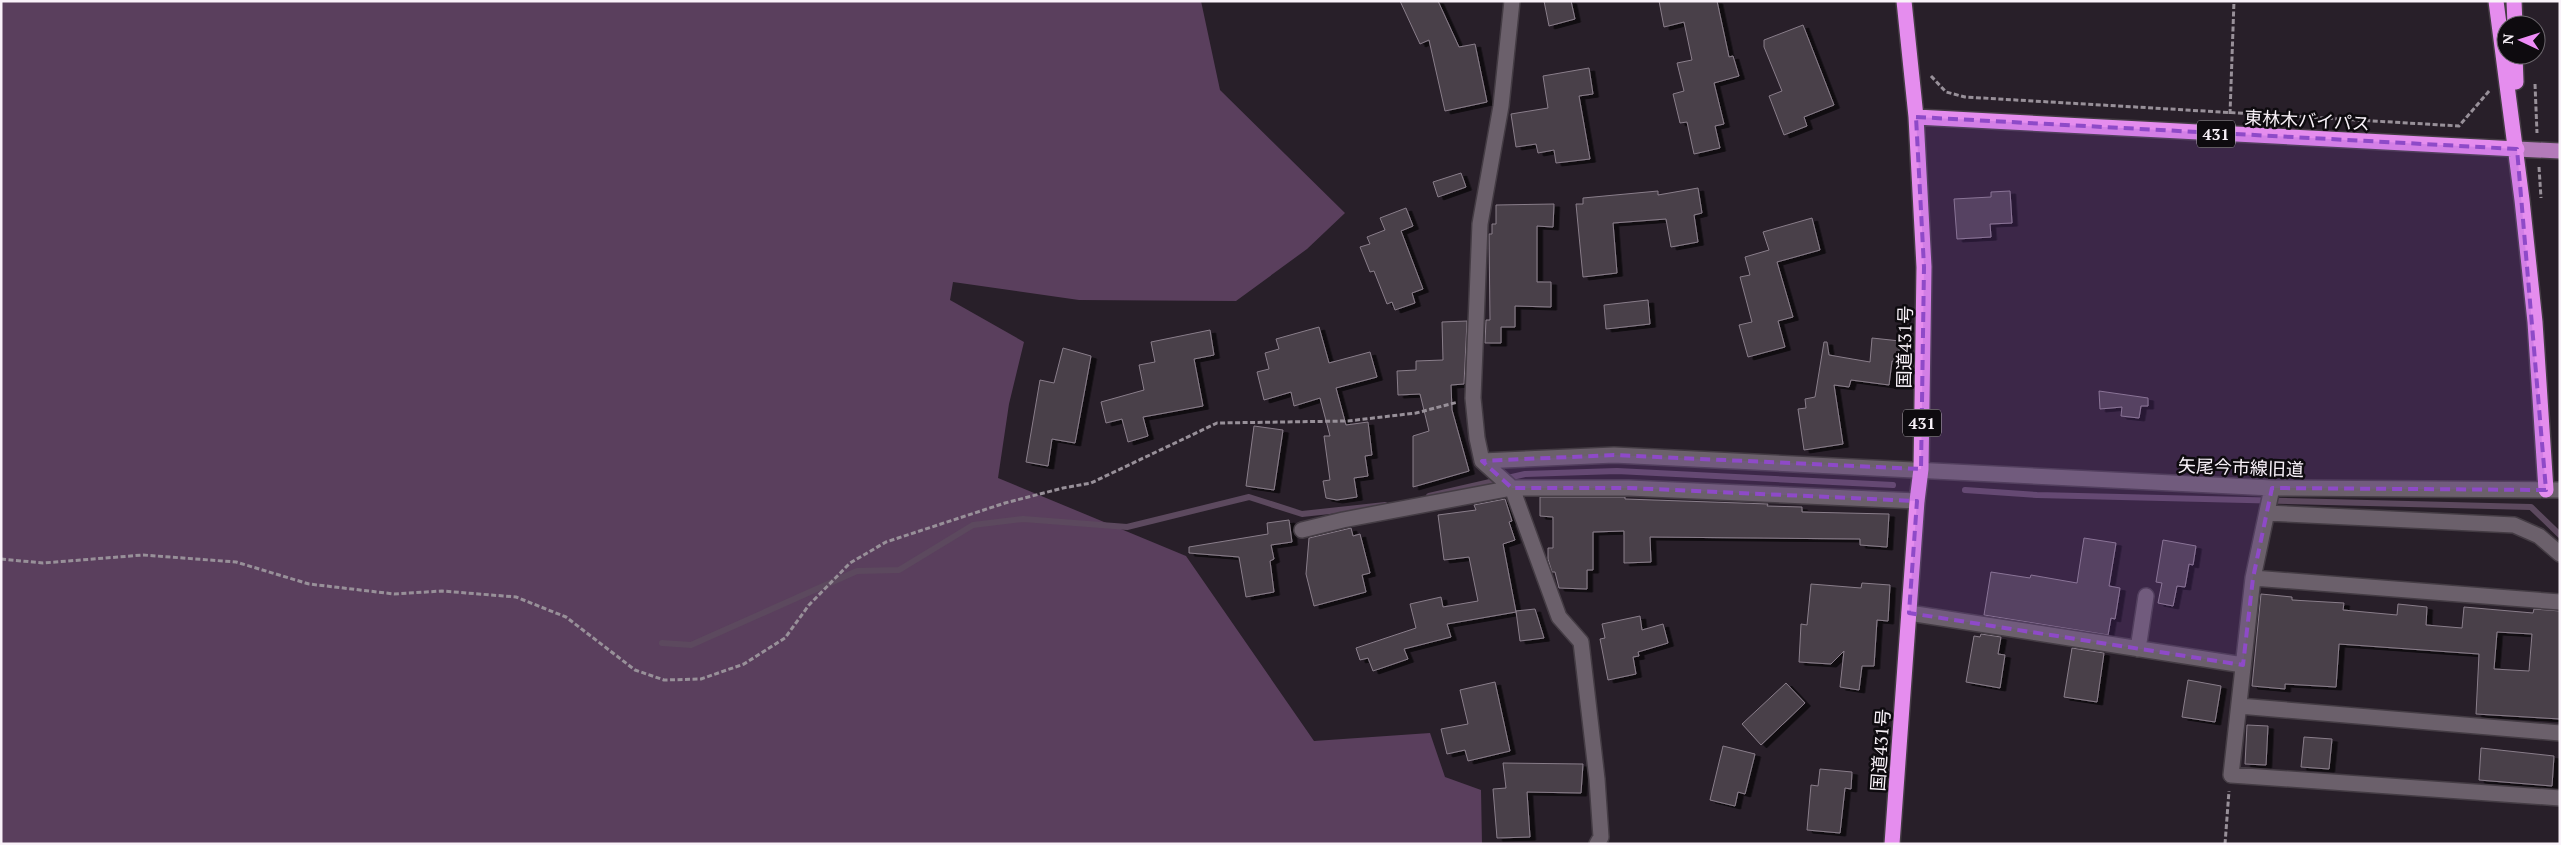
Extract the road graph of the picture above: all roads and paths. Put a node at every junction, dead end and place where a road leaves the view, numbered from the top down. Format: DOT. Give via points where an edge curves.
graph roads {
  1 [pos="1512,1"];
  2 [pos="1904,1"];
  3 [pos="2234,1"];
  4 [pos="2496,1"];
  5 [pos="2514,1"];
  6 [pos="2515,15"];
  7 [pos="2515,65"];
  8 [pos="1930,70"];
  9 [pos="2490,80"];
  10 [pos="2230,112"];
  11 [pos="1916,117"];
  12 [pos="2228,135"];
  13 [pos="2517,149"];
  14 [pos="2560,151"];
  15 [pos="1474,398"];
  16 [pos="1482,461"];
  17 [pos="1921,469"];
  18 [pos="1512,488"];
  19 [pos="2272,488"];
  20 [pos="2553,490"];
  21 [pos="1917,501"];
  22 [pos="2267,513"];
  23 [pos="1302,530"];
  24 [pos="2560,554"];
  25 [pos="1,559"];
  26 [pos="2253,578"];
  27 [pos="2146,596"];
  28 [pos="2560,602"];
  29 [pos="1909,613"];
  30 [pos="2138,649"];
  31 [pos="2243,665"];
  32 [pos="2238,706"];
  33 [pos="2560,732"];
  34 [pos="2231,775"];
  35 [pos="2560,798"];
  36 [pos="1597,844"];
  37 [pos="1892,844"];
  38 [pos="2225,844"];
  1 -- 15 [label="street" via="1501,106 1480,224"];
  2 -- 11 [label="highway, 国道431号 / 431"];
  3 -- 10 [label="path"];
  4 -- 13 [label="highway"];
  5 -- 6 [label="highway"];
  7 -- 13 [label="highway"];
  8 -- 10 [label="path" via="1932,78 1946,92 1964,97"];
  9 -- 10 [label="path" via="2490,90 2459,126"];
  10 -- 12 [label="path"];
  11 -- 12 [label="highway, 東林木バイパス / 431"];
  11 -- 17 [label="highway, 国道431号 / 431" via="1924,267"];
  12 -- 13 [label="highway, 東林木バイパス / 431"];
  13 -- 14 [label="main road"];
  13 -- 20 [label="highway"];
  15 -- 16 [label="street"];
  15 -- 25 [label="path" via="1416,413 1348,421 1217,423 1091,483 1005,503 886,542 850,562 809,605 784,638 744,664 701,678 664,680 635,670 566,617 516,596 442,591 394,594 309,584 236,562 143,555 43,564"];
  16 -- 17 [label="street, 矢尾今市線旧道" via="1614,455"];
  16 -- 18 [label="street"];
  17 -- 19 [label="street, 矢尾今市線旧道"];
  17 -- 21 [label="highway, 国道431号 / 431"];
  18 -- 21 [label="street" via="1629,488"];
  18 -- 23 [label="street"];
  18 -- 36 [label="street" via="1559,616 1581,642 1597,779 1601,837"];
  19 -- 20 [label="street, 矢尾今市線旧道"];
  19 -- 22 [label="street"];
  21 -- 29 [label="highway, 国道431号 / 431"];
  22 -- 24 [label="street" via="2514,525 2539,536"];
  22 -- 26 [label="street"];
  26 -- 28 [label="street"];
  26 -- 31 [label="street"];
  27 -- 30 [label="street"];
  29 -- 30 [label="street"];
  29 -- 37 [label="highway, 国道431号 / 431"];
  30 -- 31 [label="street"];
  31 -- 32 [label="street"];
  32 -- 33 [label="street"];
  32 -- 34 [label="street"];
  34 -- 35 [label="street"];
  34 -- 38 [label="path"];
}
